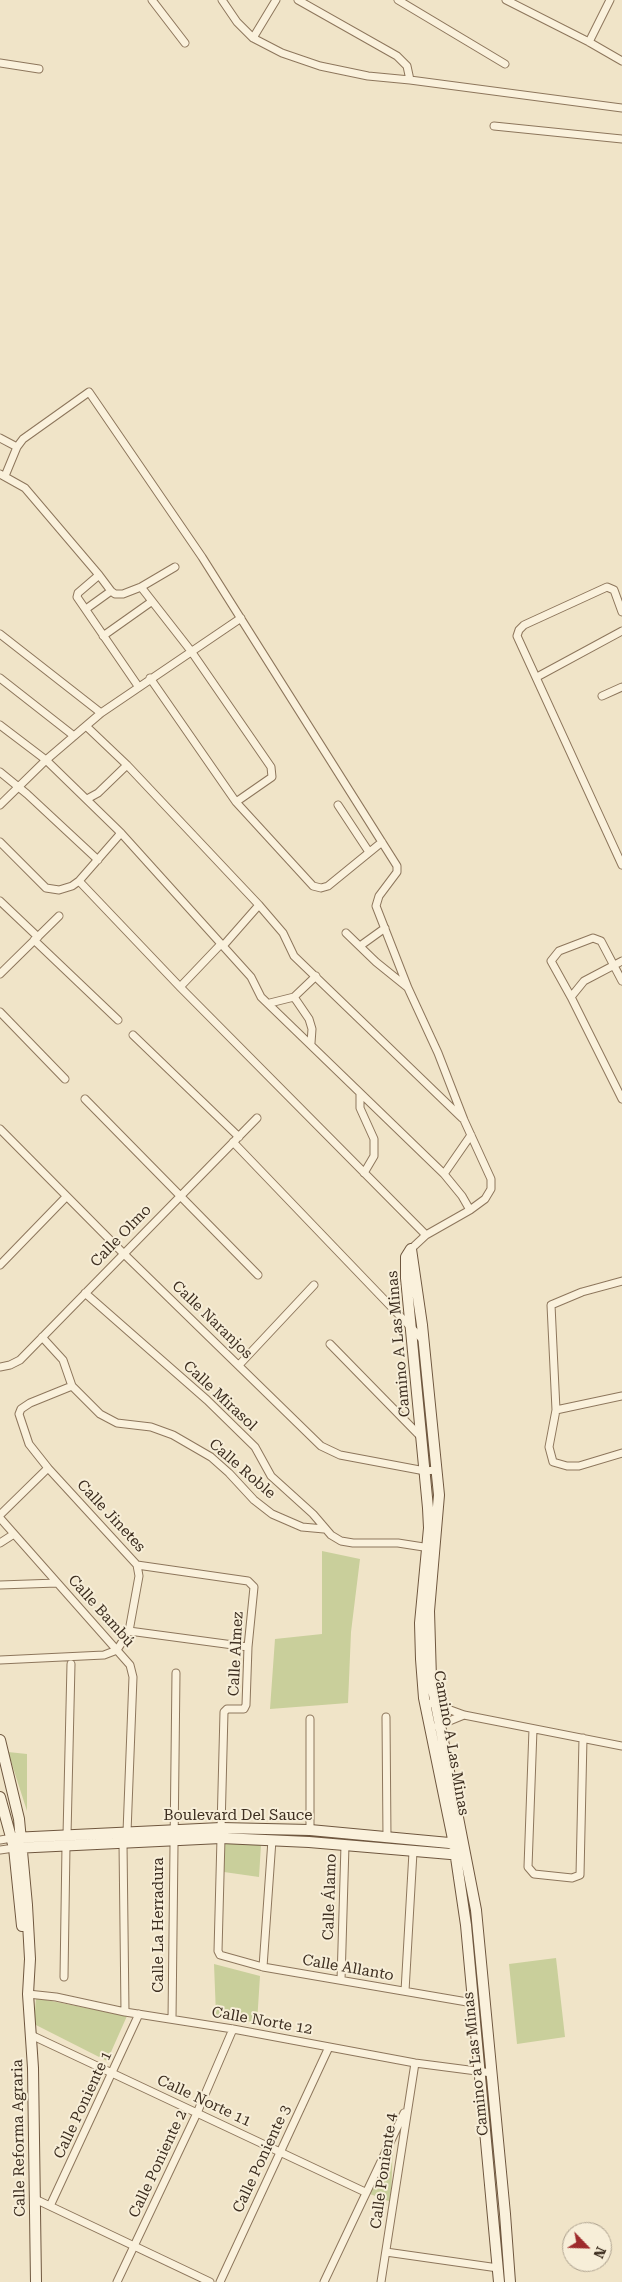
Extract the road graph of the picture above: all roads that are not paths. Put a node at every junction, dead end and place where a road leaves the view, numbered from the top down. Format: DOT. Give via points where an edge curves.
graph roads {
  1 [pos="152,0"];
  2 [pos="222,0"];
  3 [pos="276,0"];
  4 [pos="298,0"];
  5 [pos="398,0"];
  6 [pos="610,0"];
  7 [pos="510,1"];
  8 [pos="253,38"];
  9 [pos="589,42"];
  10 [pos="185,43"];
  11 [pos="622,61"];
  12 [pos="0,63"];
  13 [pos="505,64"];
  14 [pos="39,69"];
  15 [pos="410,80"];
  16 [pos="622,108"];
  17 [pos="494,126"];
  18 [pos="622,139"];
  19 [pos="0,438"];
  20 [pos="17,447"];
  21 [pos="2,475"];
  22 [pos="175,567"];
  23 [pos="99,575"];
  24 [pos="141,587"];
  25 [pos="111,591"];
  26 [pos="151,602"];
  27 [pos="86,609"];
  28 [pos="622,612"];
  29 [pos="241,618"];
  30 [pos="622,631"];
  31 [pos="0,634"];
  32 [pos="103,636"];
  33 [pos="191,651"];
  34 [pos="537,677"];
  35 [pos="0,678"];
  36 [pos="150,678"];
  37 [pos="138,686"];
  38 [pos="622,687"];
  39 [pos="602,696"];
  40 [pos="101,712"];
  41 [pos="0,725"];
  42 [pos="86,726"];
  43 [pos="74,736"];
  44 [pos="46,760"];
  45 [pos="127,765"];
  46 [pos="0,772"];
  47 [pos="17,786"];
  48 [pos="87,799"];
  49 [pos="236,802"];
  50 [pos="0,805"];
  51 [pos="338,805"];
  52 [pos="121,833"];
  53 [pos="0,842"];
  54 [pos="382,842"];
  55 [pos="369,852"];
  56 [pos="98,860"];
  57 [pos="622,865"];
  58 [pos="79,881"];
  59 [pos="0,901"];
  60 [pos="259,905"];
  61 [pos="59,916"];
  62 [pos="385,928"];
  63 [pos="346,933"];
  64 [pos="36,939"];
  65 [pos="222,945"];
  66 [pos="360,946"];
  67 [pos="622,961"];
  68 [pos="614,965"];
  69 [pos="0,974"];
  70 [pos="316,976"];
  71 [pos="622,981"];
  72 [pos="180,987"];
  73 [pos="408,988"];
  74 [pos="571,996"];
  75 [pos="294,997"];
  76 [pos="270,1003"];
  77 [pos="0,1012"];
  78 [pos="118,1020"];
  79 [pos="133,1035"];
  80 [pos="311,1043"];
  81 [pos="65,1079"];
  82 [pos="360,1094"];
  83 [pos="85,1099"];
  84 [pos="622,1099"];
  85 [pos="257,1118"];
  86 [pos="464,1120"];
  87 [pos="0,1129"];
  88 [pos="471,1134"];
  89 [pos="236,1140"];
  90 [pos="364,1173"];
  91 [pos="444,1174"];
  92 [pos="180,1195"];
  93 [pos="66,1197"];
  94 [pos="470,1210"];
  95 [pos="426,1235"];
  96 [pos="411,1249"];
  97 [pos="123,1253"];
  98 [pos="0,1265"];
  99 [pos="258,1275"];
  100 [pos="411,1278"];
  101 [pos="622,1281"];
  102 [pos="314,1285"];
  103 [pos="85,1293"];
  104 [pos="412,1328"];
  105 [pos="42,1337"];
  106 [pos="423,1340"];
  107 [pos="330,1344"];
  108 [pos="238,1365"];
  109 [pos="0,1367"];
  110 [pos="72,1386"];
  111 [pos="622,1396"];
  112 [pos="556,1410"];
  113 [pos="422,1438"];
  114 [pos="622,1452"];
  115 [pos="48,1468"];
  116 [pos="436,1470"];
  117 [pos="425,1471"];
  118 [pos="0,1516"];
  119 [pos="324,1529"];
  120 [pos="14,1534"];
  121 [pos="0,1542"];
  122 [pos="430,1548"];
  123 [pos="136,1564"];
  124 [pos="251,1582"];
  125 [pos="57,1583"];
  126 [pos="0,1585"];
  127 [pos="129,1631"];
  128 [pos="248,1647"];
  129 [pos="117,1650"];
  130 [pos="0,1660"];
  131 [pos="71,1664"];
  132 [pos="176,1673"];
  133 [pos="430,1703"];
  134 [pos="464,1715"];
  135 [pos="386,1717"];
  136 [pos="310,1719"];
  137 [pos="436,1726"];
  138 [pos="532,1729"];
  139 [pos="584,1738"];
  140 [pos="0,1740"];
  141 [pos="622,1746"];
  142 [pos="0,1797"];
  143 [pos="310,1830"];
  144 [pos="128,1832"];
  145 [pos="221,1833"];
  146 [pos="68,1835"];
  147 [pos="173,1835"];
  148 [pos="387,1838"];
  149 [pos="0,1840"];
  150 [pos="272,1840"];
  151 [pos="17,1843"];
  152 [pos="123,1843"];
  153 [pos="345,1844"];
  154 [pos="459,1844"];
  155 [pos="66,1846"];
  156 [pos="0,1850"];
  157 [pos="413,1852"];
  158 [pos="461,1855"];
  159 [pos="220,1955"];
  160 [pos="263,1967"];
  161 [pos="64,1977"];
  162 [pos="341,1980"];
  163 [pos="405,1992"];
  164 [pos="28,1994"];
  165 [pos="473,2003"];
  166 [pos="125,2012"];
  167 [pos="139,2014"];
  168 [pos="172,2019"];
  169 [pos="233,2029"];
  170 [pos="31,2035"];
  171 [pos="329,2047"];
  172 [pos="415,2064"];
  173 [pos="479,2072"];
  174 [pos="114,2073"];
  175 [pos="492,2073"];
  176 [pos="407,2108"];
  177 [pos="197,2113"];
  178 [pos="281,2152"];
  179 [pos="365,2192"];
  180 [pos="34,2199"];
  181 [pos="50,2206"];
  182 [pos="134,2246"];
  183 [pos="386,2252"];
  184 [pos="498,2268"];
  185 [pos="36,2282"];
  186 [pos="118,2282"];
  187 [pos="210,2282"];
  188 [pos="220,2282"];
  189 [pos="324,2282"];
  190 [pos="381,2282"];
  191 [pos="499,2282"];
  192 [pos="510,2282"];
  1 -- 10 [label="street"];
  2 -- 8 [label="street"];
  3 -- 8 [label="street"];
  4 -- 15 [label="street" via="397,56 407,66"];
  5 -- 13 [label="street"];
  6 -- 9 [label="street"];
  7 -- 9 [label="street"];
  8 -- 15 [label="street" via="282,53 320,66 361,75"];
  9 -- 11 [label="street"];
  12 -- 14 [label="street"];
  15 -- 16 [label="street"];
  17 -- 18 [label="street"];
  19 -- 20 [label="street"];
  20 -- 21 [label="street"];
  20 -- 29 [label="street" via="89,392"];
  21 -- 23 [label="street" via="25,488"];
  22 -- 24 [label="street"];
  23 -- 25 [label="street"];
  23 -- 27 [label="street" via="77,595"];
  24 -- 25 [label="street" via="118,595"];
  24 -- 26 [label="street"];
  25 -- 27 [label="street"];
  26 -- 32 [label="street"];
  26 -- 33 [label="street"];
  27 -- 32 [label="street"];
  28 -- 34 [label="street" via="614,590 607,587 520,628 518,641"];
  29 -- 33 [label="street"];
  29 -- 54 [label="street"];
  30 -- 34 [label="street"];
  31 -- 40 [label="street"];
  32 -- 37 [label="street"];
  33 -- 36 [label="street"];
  33 -- 49 [label="street" via="271,766 272,778"];
  34 -- 57 [label="street"];
  35 -- 43 [label="street"];
  36 -- 37 [label="street"];
  36 -- 49 [label="street"];
  37 -- 40 [label="street"];
  38 -- 39 [label="street"];
  40 -- 42 [label="street"];
  41 -- 44 [label="street"];
  42 -- 43 [label="street"];
  42 -- 45 [label="street"];
  43 -- 44 [label="street"];
  44 -- 47 [label="street"];
  44 -- 48 [label="street"];
  45 -- 48 [label="street" via="98,793"];
  45 -- 60 [label="street"];
  46 -- 47 [label="street"];
  47 -- 50 [label="street"];
  47 -- 56 [label="street"];
  48 -- 52 [label="street"];
  49 -- 55 [label="street" via="290,863 317,888 328,886"];
  51 -- 55 [label="street"];
  52 -- 56 [label="street"];
  52 -- 65 [label="street"];
  53 -- 58 [label="street" via="46,888 59,890"];
  54 -- 55 [label="street"];
  54 -- 62 [label="street" via="397,866 397,872 376,901"];
  56 -- 58 [label="street"];
  58 -- 72 [label="street"];
  59 -- 64 [label="street"];
  60 -- 65 [label="street"];
  60 -- 70 [label="street" via="283,933 294,956"];
  61 -- 64 [label="street"];
  62 -- 66 [label="street"];
  62 -- 73 [label="street"];
  63 -- 66 [label="street"];
  64 -- 69 [label="street"];
  64 -- 78 [label="street"];
  65 -- 72 [label="street"];
  65 -- 76 [label="street"];
  66 -- 73 [label="street"];
  67 -- 68 [label="street"];
  68 -- 71 [label="street"];
  68 -- 74 [label="street" via="584,982"];
  68 -- 74 [label="street" via="596,938 559,951 551,961"];
  70 -- 75 [label="street"];
  70 -- 86 [label="street"];
  72 -- 90 [label="street"];
  73 -- 86 [label="street"];
  74 -- 84 [label="street"];
  75 -- 76 [label="street"];
  75 -- 80 [label="street" via="309,1019"];
  76 -- 80 [label="street"];
  77 -- 81 [label="street"];
  79 -- 89 [label="street"];
  80 -- 82 [label="street"];
  82 -- 90 [label="street" via="360,1108 374,1139 374,1156"];
  82 -- 91 [label="street"];
  83 -- 92 [label="street"];
  85 -- 89 [label="street, Calle Olmo"];
  86 -- 88 [label="street"];
  87 -- 93 [label="street, Calle Naranjos"];
  88 -- 91 [label="street"];
  88 -- 94 [label="street" via="491,1179 492,1190"];
  89 -- 92 [label="street, Calle Olmo"];
  89 -- 104 [label="street"];
  90 -- 95 [label="street"];
  91 -- 94 [label="street"];
  92 -- 97 [label="street, Calle Olmo"];
  92 -- 99 [label="street"];
  93 -- 97 [label="street, Calle Naranjos"];
  93 -- 98 [label="street"];
  94 -- 95 [label="street"];
  95 -- 96 [label="street"];
  96 -- 100 [label="street, Camino A Las Minas" via="406,1257"];
  97 -- 103 [label="street, Calle Olmo"];
  97 -- 108 [label="street, Calle Naranjos"];
  100 -- 104 [label="street, Camino A Las Minas"];
  100 -- 106 [label="street, Camino A Las Minas"];
  101 -- 112 [label="street" via="582,1292 551,1306"];
  102 -- 108 [label="street"];
  103 -- 105 [label="street, Calle Olmo"];
  103 -- 119 [label="street, Calle Mirasol" via="207,1400 255,1447 271,1476"];
  104 -- 106 [label="street"];
  104 -- 113 [label="street, Camino A Las Minas"];
  105 -- 109 [label="street, Calle Olmo" via="20,1360"];
  105 -- 110 [label="street, Calle Roble" via="63,1360"];
  106 -- 116 [label="street, Camino A Las Minas"];
  107 -- 113 [label="street"];
  108 -- 117 [label="street, Calle Naranjos" via="326,1450"];
  110 -- 115 [label="street, Calle Jinetes" via="30,1403 19,1414 29,1444"];
  110 -- 119 [label="street, Calle Roble" via="107,1418 164,1431 203,1451 272,1514 302,1527"];
  111 -- 112 [label="street"];
  112 -- 114 [label="street" via="549,1447 556,1464 580,1466"];
  113 -- 117 [label="street, Camino A Las Minas"];
  115 -- 118 [label="street"];
  115 -- 123 [label="street, Calle Jinetes"];
  116 -- 117 [label="street, Calle Naranjos"];
  116 -- 122 [label="street, Camino A Las Minas" via="438,1512"];
  117 -- 122 [label="street, Camino A Las Minas"];
  118 -- 120 [label="street, Calle Bambú"];
  119 -- 122 [label="street, Calle Roble" via="341,1541"];
  120 -- 121 [label="street"];
  120 -- 125 [label="street, Calle Bambú"];
  122 -- 133 [label="street, Camino A Las Minas"];
  123 -- 124 [label="street, Calle Jinetes"];
  123 -- 127 [label="street" via="139,1576"];
  124 -- 128 [label="street, Calle Almez" via="254,1587"];
  125 -- 126 [label="street"];
  125 -- 129 [label="street, Calle Bambú"];
  127 -- 128 [label="street"];
  127 -- 129 [label="street"];
  128 -- 145 [label="street, Calle Almez" via="246,1707 224,1711"];
  129 -- 130 [label="street" via="104,1655"];
  129 -- 144 [label="street, Calle Bambú" via="130,1665 133,1677"];
  131 -- 146 [label="street"];
  132 -- 147 [label="street, Calle La Herradura"];
  133 -- 134 [label="street"];
  133 -- 137 [label="street, Camino A Las Minas"];
  134 -- 137 [label="street"];
  134 -- 138 [label="street"];
  135 -- 148 [label="street"];
  136 -- 143 [label="street"];
  137 -- 154 [label="street, Camino A Las Minas"];
  138 -- 139 [label="street"];
  138 -- 139 [label="street" via="528,1867 534,1874 572,1878 580,1875"];
  139 -- 141 [label="street"];
  140 -- 151 [label="street"];
  142 -- 151 [label="street"];
  143 -- 145 [label="street, Boulevard Del Sauce"];
  143 -- 148 [label="street, Boulevard Del Sauce"];
  144 -- 146 [label="street, Boulevard Del Sauce"];
  144 -- 147 [label="street, Boulevard Del Sauce"];
  145 -- 147 [label="street, Boulevard Del Sauce"];
  145 -- 150 [label="street, Boulevard Del Sauce"];
  145 -- 159 [label="street, Calle Almez"];
  146 -- 151 [label="street, Boulevard Del Sauce"];
  147 -- 152 [label="street, Boulevard Del Sauce"];
  147 -- 168 [label="street, Calle La Herradura"];
  148 -- 154 [label="street, Boulevard Del Sauce"];
  149 -- 151 [label="street"];
  150 -- 153 [label="street, Boulevard Del Sauce"];
  150 -- 160 [label="street"];
  151 -- 155 [label="street, Boulevard Del Sauce"];
  151 -- 156 [label="street"];
  151 -- 164 [label="street, Calle Reforma Agraria"];
  152 -- 155 [label="street, Boulevard Del Sauce"];
  152 -- 166 [label="street"];
  153 -- 157 [label="street, Boulevard Del Sauce"];
  153 -- 162 [label="street, Calle Álamo"];
  154 -- 158 [label="street, Camino a Las Minas"];
  155 -- 161 [label="street"];
  157 -- 158 [label="street, Boulevard Del Sauce"];
  157 -- 163 [label="street"];
  158 -- 165 [label="street, Camino a Las Minas"];
  158 -- 175 [label="street, Camino a Las Minas" via="477,1918"];
  159 -- 160 [label="street, Calle Allanto"];
  160 -- 162 [label="street, Calle Allanto"];
  162 -- 163 [label="street, Calle Allanto"];
  163 -- 165 [label="street, Calle Allanto"];
  164 -- 166 [label="street, Calle Norte 12"];
  164 -- 170 [label="street, Calle Reforma Agraria"];
  165 -- 173 [label="street, Camino a Las Minas"];
  166 -- 167 [label="street, Calle Norte 12"];
  167 -- 168 [label="street, Calle Norte 12"];
  167 -- 174 [label="street, Calle Poniente 1"];
  168 -- 169 [label="street, Calle Norte 12"];
  169 -- 171 [label="street, Calle Norte 12"];
  169 -- 177 [label="street, Calle Poniente 2"];
  170 -- 174 [label="street, Calle Norte 11"];
  170 -- 180 [label="street, Calle Reforma Agraria"];
  171 -- 172 [label="street, Calle Norte 12"];
  171 -- 178 [label="street, Calle Poniente 3"];
  172 -- 173 [label="street, Calle Norte 12"];
  172 -- 176 [label="street, Calle Poniente 4"];
  173 -- 175 [label="street, Calle Norte 12"];
  173 -- 184 [label="street, Camino a Las Minas"];
  174 -- 177 [label="street, Calle Norte 11"];
  174 -- 181 [label="street, Calle Poniente 1"];
  175 -- 192 [label="street, Camino a Las Minas"];
  176 -- 179 [label="street"];
  176 -- 183 [label="street, Calle Poniente 4"];
  177 -- 178 [label="street, Calle Norte 11"];
  177 -- 182 [label="street, Calle Poniente 2"];
  178 -- 179 [label="street, Calle Norte 11"];
  178 -- 188 [label="street, Calle Poniente 3"];
  179 -- 189 [label="street"];
  180 -- 181 [label="street"];
  180 -- 185 [label="street, Calle Reforma Agraria"];
  181 -- 182 [label="street"];
  182 -- 186 [label="street, Calle Poniente 2"];
  182 -- 187 [label="street"];
  183 -- 184 [label="street"];
  183 -- 190 [label="street, Calle Poniente 4"];
  184 -- 191 [label="street, Camino a Las Minas"];
}
